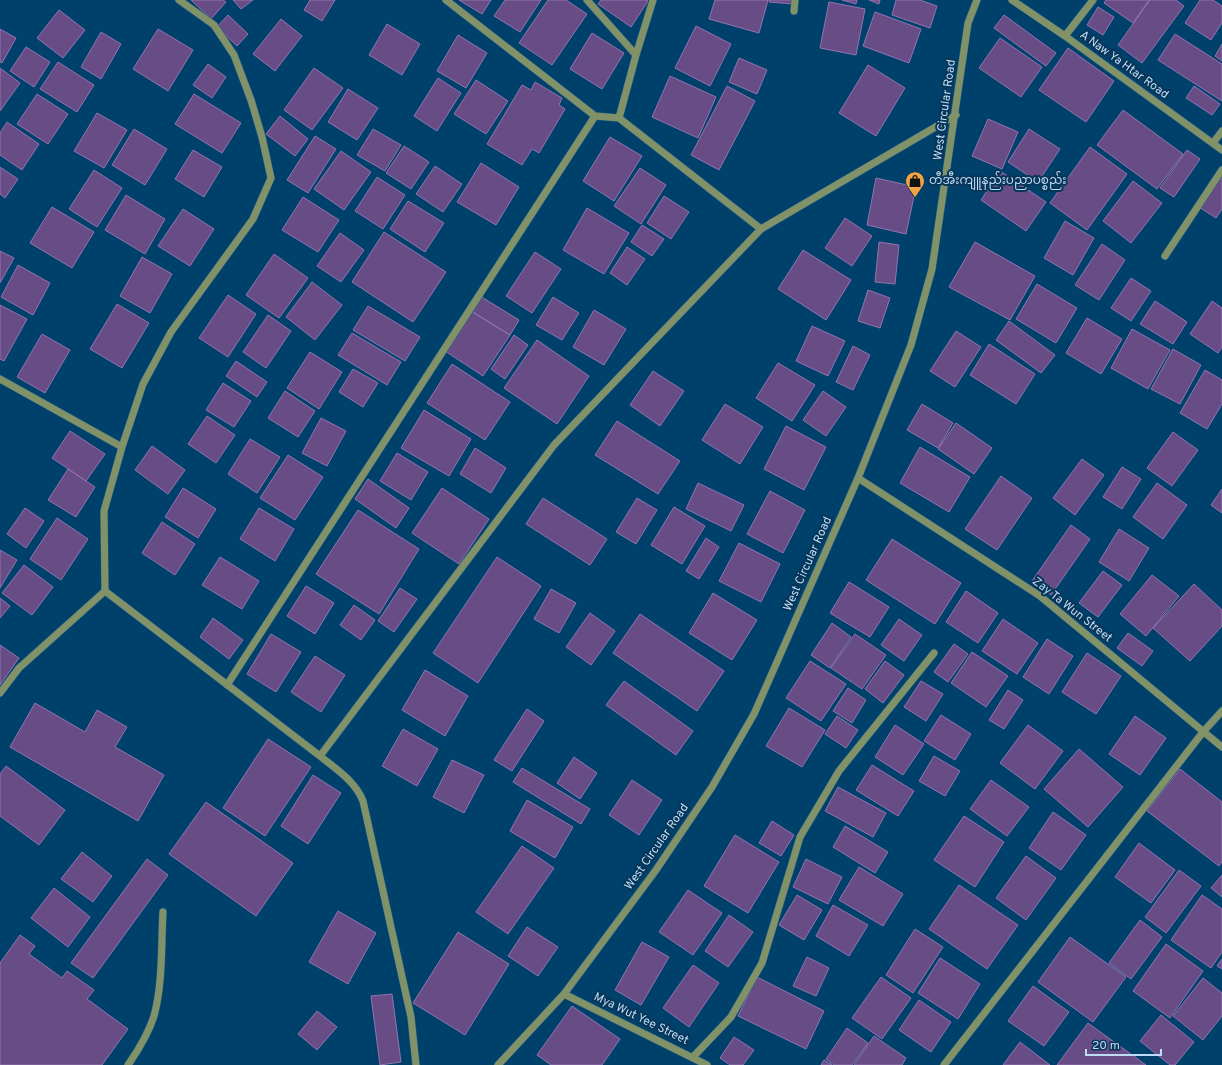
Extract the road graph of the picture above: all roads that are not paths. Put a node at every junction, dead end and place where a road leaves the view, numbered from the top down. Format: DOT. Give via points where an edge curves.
graph roads {
  1 [pos="179,0"];
  2 [pos="446,0"];
  3 [pos="587,0"];
  4 [pos="653,0"];
  5 [pos="796,0"];
  6 [pos="977,0"];
  7 [pos="1012,0"];
  8 [pos="1093,0"];
  9 [pos="794,11"];
  10 [pos="1065,36"];
  11 [pos="636,54"];
  12 [pos="956,115"];
  13 [pos="595,116"];
  14 [pos="619,118"];
  15 [pos="1222,131"];
  16 [pos="1213,143"];
  17 [pos="1222,150"];
  18 [pos="1222,170"];
  19 [pos="761,229"];
  20 [pos="1165,256"];
  21 [pos="2,380"];
  22 [pos="0,388"];
  23 [pos="122,447"];
  24 [pos="858,478"];
  25 [pos="105,591"];
  26 [pos="934,653"];
  27 [pos="227,685"];
  28 [pos="0,693"];
  29 [pos="1222,711"];
  30 [pos="1203,732"];
  31 [pos="1222,747"];
  32 [pos="320,756"];
  33 [pos="163,912"];
  34 [pos="564,994"];
  35 [pos="693,1057"];
  36 [pos="128,1065"];
  37 [pos="416,1065"];
  38 [pos="498,1065"];
  39 [pos="708,1065"];
  40 [pos="944,1065"];
  1 -- 23 [label="street" via="214,25 234,55 256,115 271,178 254,220 170,332 143,384"];
  2 -- 13 [label="street"];
  3 -- 11 [label="street"];
  4 -- 11 [label="street"];
  5 -- 9 [label="street"];
  6 -- 12 [label="street, West Circular Road" via="968,23"];
  7 -- 10 [label="street, A Naw Ya Htar Road"];
  8 -- 10 [label="street"];
  10 -- 16 [label="street, A Naw Ya Htar Road"];
  11 -- 14 [label="street"];
  12 -- 19 [label="street"];
  12 -- 24 [label="street, West Circular Road" via="932,269 911,345"];
  13 -- 14 [label="street"];
  13 -- 27 [label="street"];
  14 -- 19 [label="street"];
  15 -- 16 [label="street"];
  16 -- 17 [label="street, A Naw Ya Htar Road"];
  18 -- 20 [label="street"];
  19 -- 32 [label="street" via="554,445"];
  21 -- 22 [label="street"];
  21 -- 23 [label="street"];
  23 -- 25 [label="street" via="104,511"];
  24 -- 30 [label="street, Zay Ta Wun Street" via="1040,596"];
  24 -- 34 [label="street, West Circular Road" via="754,714 716,781 656,870"];
  25 -- 27 [label="street"];
  25 -- 28 [label="street" via="19,668"];
  26 -- 35 [label="street" via="839,771 800,837 762,963 731,1017"];
  27 -- 32 [label="street"];
  29 -- 30 [label="street"];
  30 -- 31 [label="street, Zay Ta Wun Street"];
  30 -- 40 [label="street"];
  32 -- 37 [label="street" via="360,792 363,801 411,1017"];
  33 -- 36 [label="street" via="160,977 154,1017 138,1052"];
  34 -- 35 [label="street, Mya Wut Yee Street"];
  34 -- 38 [label="street, West Circular Road"];
  35 -- 39 [label="street, Mya Wut Yee Street"];
}
